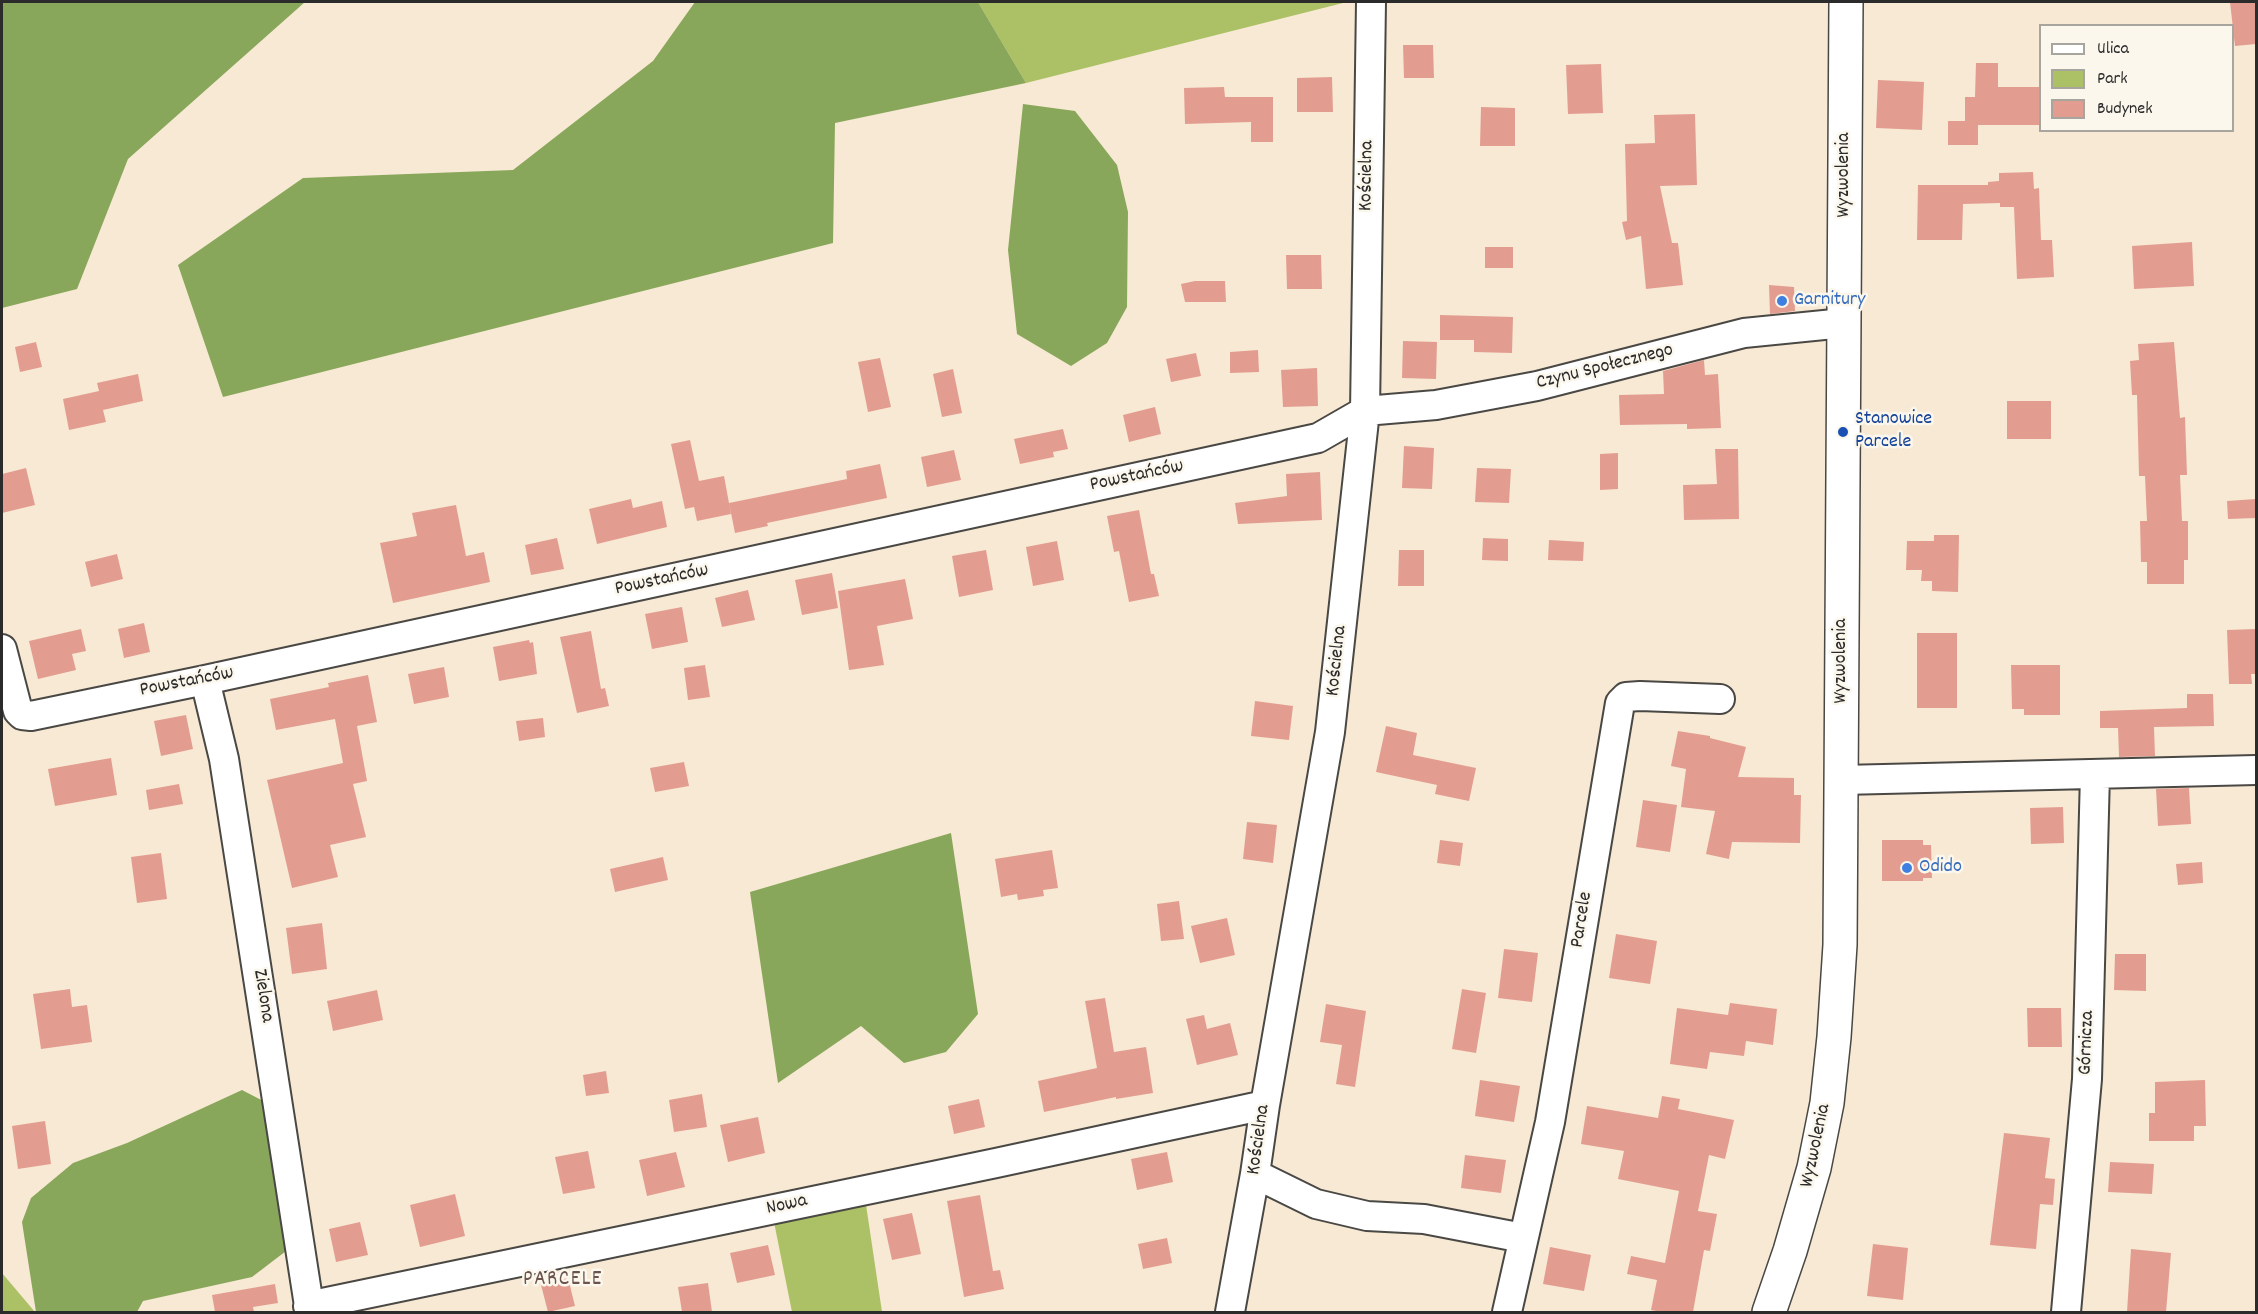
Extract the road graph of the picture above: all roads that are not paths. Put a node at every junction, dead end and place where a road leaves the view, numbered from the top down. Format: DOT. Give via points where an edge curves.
graph roads {
  1 [pos="1371,2"];
  2 [pos="1846,2"];
  3 [pos="1845,323"];
  4 [pos="1365,411"];
  5 [pos="2,649"];
  6 [pos="206,680"];
  7 [pos="1720,699"];
  8 [pos="2256,770"];
  9 [pos="2095,774"];
  10 [pos="1842,780"];
  11 [pos="1265,1105"];
  12 [pos="1255,1174"];
  13 [pos="1523,1238"];
  14 [pos="309,1309"];
  15 [pos="1230,1312"];
  16 [pos="1507,1312"];
  17 [pos="1769,1312"];
  18 [pos="2066,1312"];
  1 -- 4 [label="street, Kościelna"];
  2 -- 3 [label="main road, Wyzwolenia"];
  3 -- 4 [label="street, Czynu Społecznego" via="1744,333 1537,386 1436,405"];
  3 -- 10 [label="main road, Wyzwolenia"];
  4 -- 6 [label="street, Powstańców" via="1318,438"];
  4 -- 11 [label="street, Kościelna" via="1330,732"];
  5 -- 6 [label="street, Powstańców" via="22,715"];
  6 -- 14 [label="street, Zielona" via="224,759"];
  7 -- 13 [label="street, Parcele" via="1640,696 1626,697 1620,703 1550,1122"];
  8 -- 9 [label="street"];
  9 -- 10 [label="street"];
  9 -- 18 [label="street, Górnicza" via="2087,1079"];
  10 -- 17 [label="main road, Wyzwolenia" via="1840,945 1827,1103 1814,1168"];
  11 -- 12 [label="street, Kościelna"];
  11 -- 14 [label="street, Nowa"];
  12 -- 13 [label="street" via="1316,1204 1367,1216 1424,1219"];
  12 -- 15 [label="street, Kościelna"];
  13 -- 16 [label="street, Parcele"];
}
